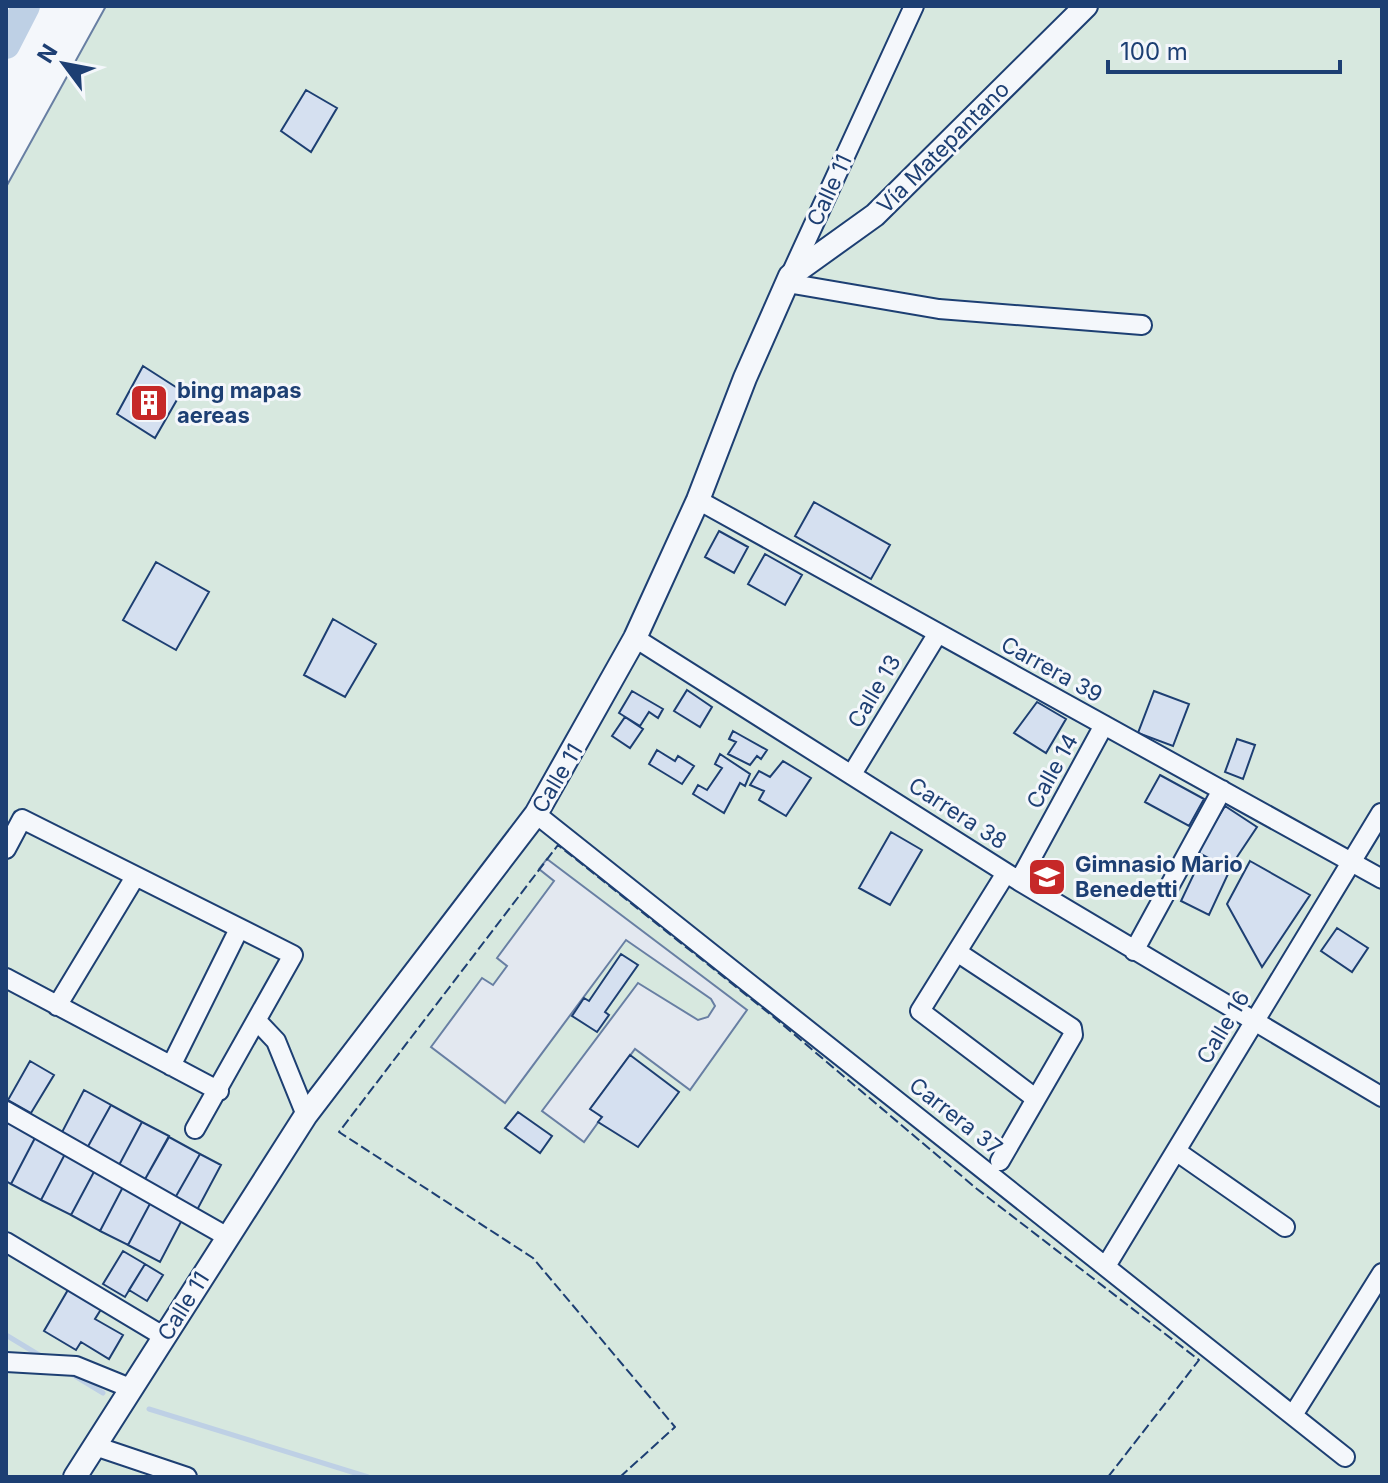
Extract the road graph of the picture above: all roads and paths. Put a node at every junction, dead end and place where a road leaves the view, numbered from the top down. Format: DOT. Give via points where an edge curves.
graph roads {
  1 [pos="914,6"];
  2 [pos="1086,6"];
  3 [pos="789,279"];
  4 [pos="1142,325"];
  5 [pos="698,500"];
  6 [pos="938,633"];
  7 [pos="635,638"];
  8 [pos="1104,725"];
  9 [pos="852,774"];
  10 [pos="1222,790"];
  11 [pos="1381,813"];
  12 [pos="536,814"];
  13 [pos="6,849"];
  14 [pos="1351,861"];
  15 [pos="135,877"];
  16 [pos="1013,877"];
  17 [pos="1382,879"];
  18 [pos="239,929"];
  19 [pos="1134,951"];
  20 [pos="957,952"];
  21 [pos="6,978"];
  22 [pos="57,1006"];
  23 [pos="1255,1021"];
  24 [pos="258,1022"];
  25 [pos="171,1066"];
  26 [pos="219,1091"];
  27 [pos="1381,1095"];
  28 [pos="1035,1098"];
  29 [pos="6,1111"];
  30 [pos="306,1115"];
  31 [pos="195,1129"];
  32 [pos="1176,1151"];
  33 [pos="1000,1161"];
  34 [pos="1285,1227"];
  35 [pos="226,1236"];
  36 [pos="6,1242"];
  37 [pos="1106,1266"];
  38 [pos="1382,1273"];
  39 [pos="163,1336"];
  40 [pos="6,1362"];
  41 [pos="130,1388"];
  42 [pos="1293,1415"];
  43 [pos="95,1446"];
  44 [pos="1345,1457"];
  45 [pos="75,1477"];
  46 [pos="187,1477"];
  1 -- 3 [label="street, Calle 11"];
  2 -- 3 [label="main road, Vía Matepantano" via="875,215"];
  3 -- 4 [label="street" via="939,309"];
  3 -- 5 [label="main road, Calle 11"];
  5 -- 6 [label="street, Carrera 39"];
  5 -- 7 [label="main road, Calle 11"];
  6 -- 8 [label="street, Carrera 39"];
  6 -- 9 [label="street, Calle 13"];
  7 -- 9 [label="street, Carrera 38"];
  7 -- 12 [label="main road, Calle 11"];
  8 -- 10 [label="street, Carrera 39"];
  8 -- 16 [label="street, Calle 14"];
  9 -- 16 [label="street, Carrera 38"];
  10 -- 14 [label="street, Carrera 39"];
  10 -- 19 [label="street"];
  11 -- 14 [label="street, Calle 16"];
  12 -- 30 [label="main road, Calle 11"];
  12 -- 37 [label="street, Carrera 37"];
  13 -- 15 [label="street" via="22,819"];
  14 -- 17 [label="street, Carrera 39"];
  14 -- 23 [label="street, Calle 16"];
  15 -- 18 [label="street"];
  15 -- 22 [label="street"];
  16 -- 19 [label="street, Carrera 38"];
  16 -- 20 [label="street, Calle 14"];
  18 -- 24 [label="street" via="293,955"];
  18 -- 25 [label="street"];
  19 -- 23 [label="street, Carrera 38"];
  20 -- 28 [label="street, Calle 14" via="920,1011"];
  20 -- 28 [label="street" via="1072,1028 1073,1035"];
  21 -- 22 [label="street"];
  22 -- 25 [label="street"];
  23 -- 27 [label="street, Carrera 38"];
  23 -- 32 [label="street, Calle 16"];
  24 -- 26 [label="street"];
  24 -- 30 [label="street" via="276,1041"];
  25 -- 26 [label="street"];
  26 -- 31 [label="street"];
  28 -- 33 [label="street"];
  29 -- 35 [label="street"];
  30 -- 35 [label="main road, Calle 11"];
  32 -- 34 [label="street"];
  32 -- 37 [label="street, Calle 16"];
  35 -- 39 [label="main road, Calle 11"];
  36 -- 39 [label="street"];
  37 -- 42 [label="street, Carrera 37"];
  38 -- 42 [label="street"];
  39 -- 41 [label="main road, Calle 11"];
  40 -- 41 [label="street" via="76,1366"];
  41 -- 43 [label="main road, Calle 11"];
  42 -- 44 [label="street, Carrera 37"];
  43 -- 45 [label="main road, Calle 11"];
  43 -- 46 [label="street"];
}
